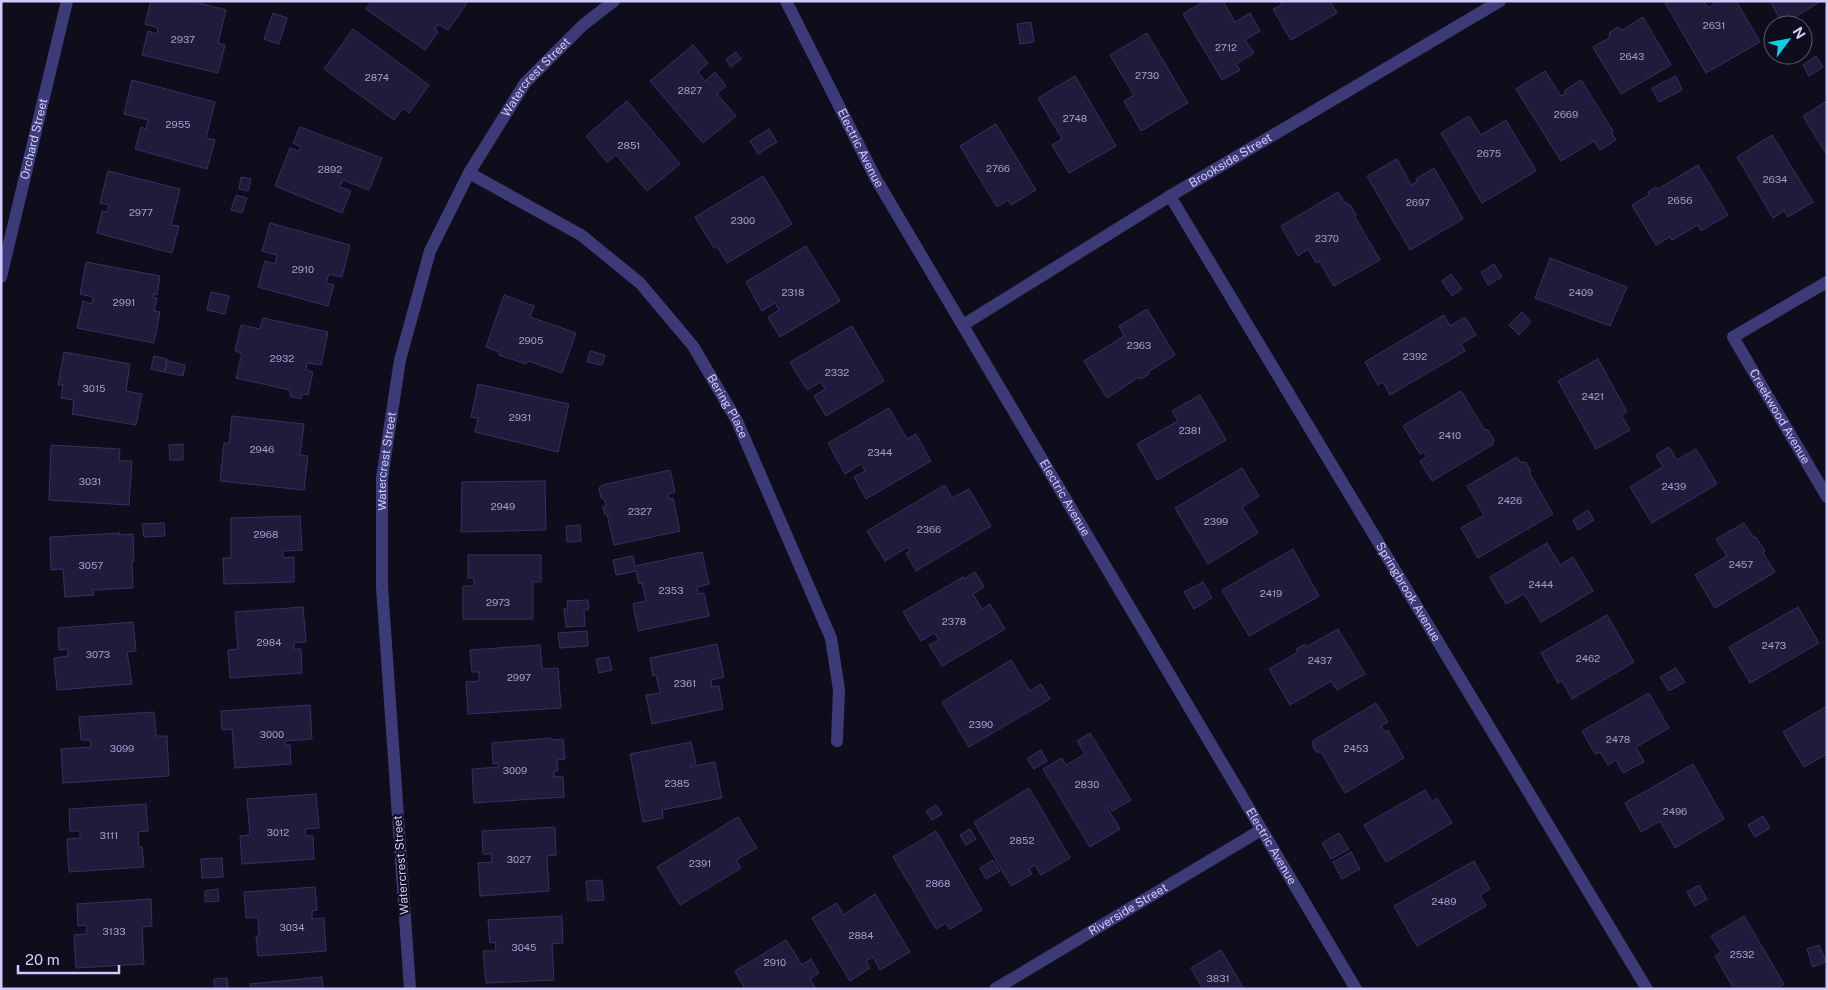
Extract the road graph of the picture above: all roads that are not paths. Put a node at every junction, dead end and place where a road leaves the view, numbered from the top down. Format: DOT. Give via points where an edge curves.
graph roads {
  1 [pos="67,1"];
  2 [pos="614,1"];
  3 [pos="786,1"];
  4 [pos="1500,1"];
  5 [pos="469,173"];
  6 [pos="1170,196"];
  7 [pos="1,277"];
  8 [pos="1827,282"];
  9 [pos="963,325"];
  10 [pos="1827,497"];
  11 [pos="837,741"];
  12 [pos="1261,830"];
  13 [pos="410,989"];
  14 [pos="995,989"];
  15 [pos="1356,989"];
  16 [pos="1647,989"];
  1 -- 7 [label="street, Orchard Street"];
  2 -- 5 [label="street, Watercrest Street" via="582,25 525,84"];
  3 -- 9 [label="street, Electric Avenue" via="876,179"];
  4 -- 6 [label="street, Brookside Street"];
  5 -- 11 [label="street, Bering Place" via="581,235 640,282 693,346 737,421 831,638 839,690"];
  5 -- 13 [label="street, Watercrest Street" via="430,251 400,360 382,478 382,587"];
  6 -- 9 [label="street, Brookside Street"];
  6 -- 16 [label="street, Springbrook Avenue"];
  8 -- 10 [label="street, Creekwood Avenue" via="1733,337"];
  9 -- 12 [label="street, Electric Avenue"];
  12 -- 14 [label="street, Riverside Street"];
  12 -- 15 [label="street, Electric Avenue"];
}
